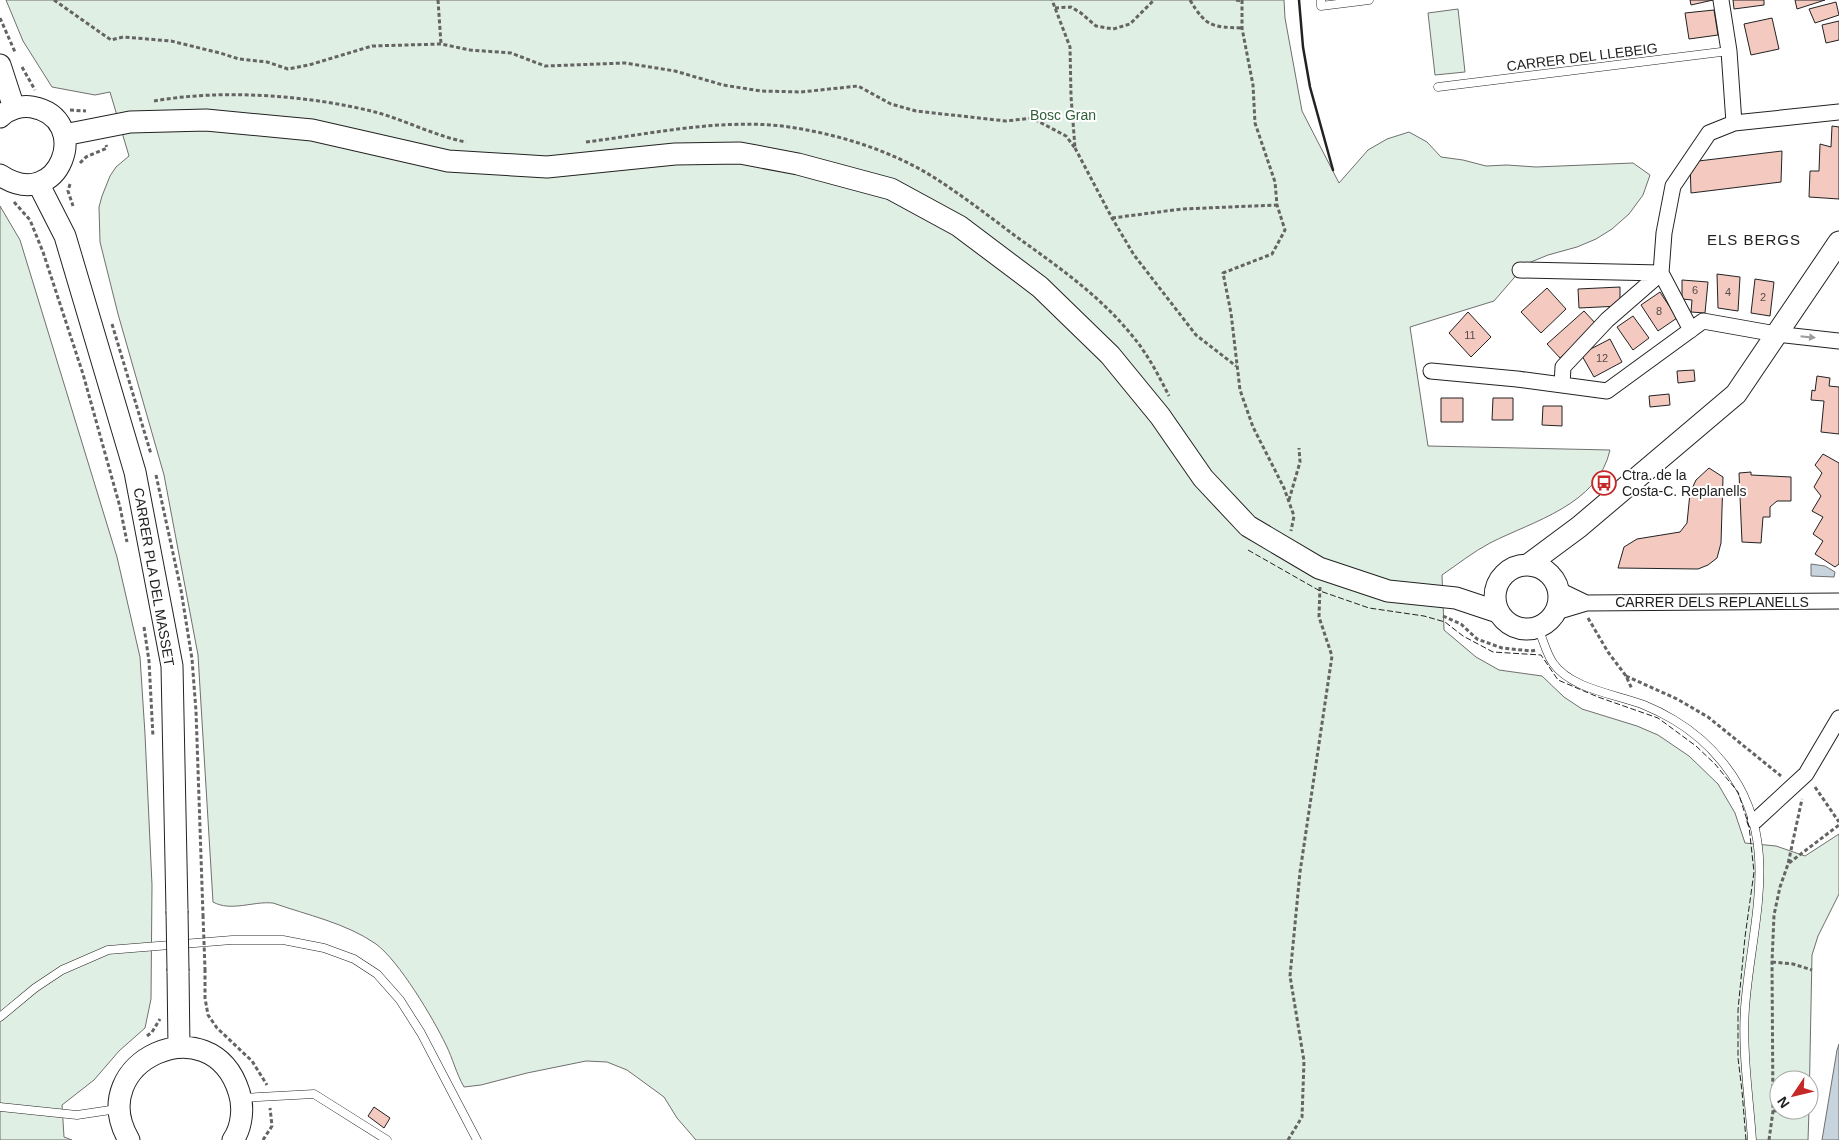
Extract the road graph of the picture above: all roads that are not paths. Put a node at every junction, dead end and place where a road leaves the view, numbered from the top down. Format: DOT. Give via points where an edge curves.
graph roads {
  1 [pos="1321,0"];
  2 [pos="1369,0"];
  3 [pos="1721,0"];
  4 [pos="1729,52"];
  5 [pos="0,65"];
  6 [pos="1438,87"];
  7 [pos="7,112"];
  8 [pos="1839,112"];
  9 [pos="1734,123"];
  10 [pos="64,134"];
  11 [pos="0,175"];
  12 [pos="38,183"];
  13 [pos="1839,242"];
  14 [pos="1520,270"];
  15 [pos="1661,273"];
  16 [pos="1691,330"];
  17 [pos="1776,334"];
  18 [pos="1839,340"];
  19 [pos="1432,371"];
  20 [pos="1562,385"];
  21 [pos="1579,528"];
  22 [pos="1529,564"];
  23 [pos="1499,581"];
  24 [pos="1557,585"];
  25 [pos="1446,598"];
  26 [pos="1839,601"];
  27 [pos="1586,603"];
  28 [pos="1498,612"];
  29 [pos="1556,612"];
  30 [pos="1542,638"];
  31 [pos="1839,718"];
  32 [pos="1754,821"];
  33 [pos="0,1016"];
  34 [pos="179,1047"];
  35 [pos="241,1098"];
  36 [pos="0,1107"];
  37 [pos="119,1109"];
  38 [pos="129,1140"];
  39 [pos="233,1140"];
  40 [pos="386,1140"];
  41 [pos="477,1140"];
  42 [pos="1752,1140"];
  1 -- 2 [label="lane" via="1322,6"];
  3 -- 4 [label="street"];
  4 -- 6 [label="lane, CARRER DEL LLEBEIG"];
  4 -- 9 [label="street"];
  5 -- 7 [label="street"];
  7 -- 10 [label="street" via="27,106 39,108 59,123"];
  8 -- 9 [label="street"];
  9 -- 15 [label="street" via="1709,133 1673,186"];
  10 -- 12 [label="street" via="66,147 58,170"];
  10 -- 25 [label="street" via="130,122 206,120 312,130 448,161 547,167 675,154 740,153 798,164 891,189 959,226 1040,287 1110,355 1160,416 1203,478 1248,526 1291,537 1319,568 1388,591"];
  11 -- 12 [label="street" via="24,185"];
  12 -- 34 [label="street, CARRER PLA DEL MASSET, bridge" via="65,236 135,472 172,666"];
  13 -- 17 [label="street"];
  14 -- 15 [label="street"];
  15 -- 16 [label="street"];
  15 -- 20 [label="street" via="1607,320 1563,367"];
  16 -- 17 [label="street" via="1703,321"];
  16 -- 20 [label="street" via="1608,391"];
  17 -- 18 [label="street, one-way"];
  17 -- 21 [label="street" via="1736,394"];
  19 -- 20 [label="street"];
  21 -- 22 [label="street"];
  21 -- 24 [label="street" via="1561,558"];
  22 -- 23 [label="street" via="1513,568"];
  22 -- 24 [label="street" via="1546,570"];
  23 -- 25 [label="street"];
  23 -- 28 [label="street" via="1495,598"];
  24 -- 27 [label="street, CARRER DELS REPLANELLS"];
  24 -- 29 [label="street" via="1560,595"];
  25 -- 28 [label="street"];
  26 -- 27 [label="street, CARRER DELS REPLANELLS"];
  27 -- 29 [label="street, CARRER DELS REPLANELLS"];
  28 -- 30 [label="street" via="1509,624"];
  29 -- 30 [label="street"];
  30 -- 32 [label="lane" via="1552,661 1572,680 1644,705 1689,728 1713,750 1732,774 1746,797"];
  31 -- 32 [label="street" via="1806,774"];
  32 -- 42 [label="lane" via="1760,884 1748,975 1745,1036"];
  33 -- 41 [label="lane" via="62,970 108,950 232,940 283,940 324,948 354,959 377,974 400,1000"];
  34 -- 35 [label="street" via="196,1049 226,1067"];
  34 -- 37 [label="street" via="160,1050 143,1059 130,1073 122,1090"];
  35 -- 39 [label="street" via="241,1117"];
  35 -- 40 [label="lane" via="314,1094"];
  36 -- 37 [label="lane" via="77,1115"];
  37 -- 38 [label="street" via="123,1130"];
}
